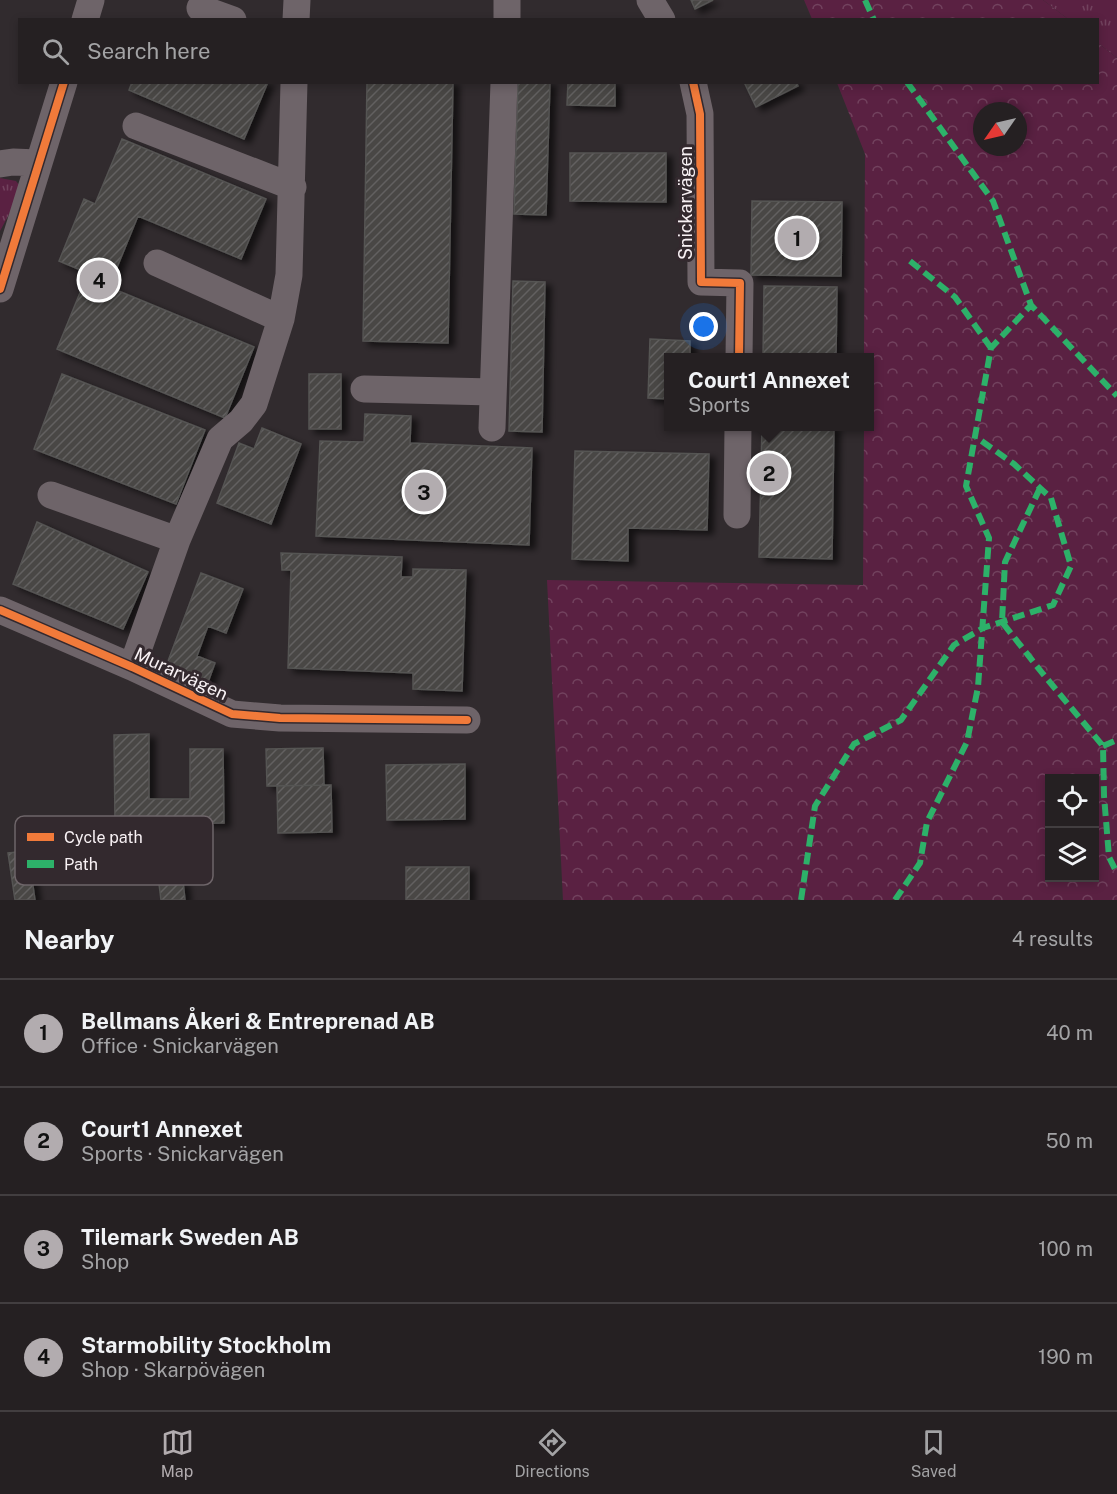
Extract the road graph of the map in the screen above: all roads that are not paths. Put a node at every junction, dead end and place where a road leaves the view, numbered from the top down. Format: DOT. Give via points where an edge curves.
graph roads {
  1 [pos="91,0"];
  2 [pos="297,0"];
  3 [pos="507,0"];
  4 [pos="650,0"];
  5 [pos="200,9"];
  6 [pos="86,18"];
  7 [pos="228,18"];
  8 [pos="296,18"];
  9 [pos="507,18"];
  10 [pos="661,18"];
  11 [pos="63,84"];
  12 [pos="294,84"];
  13 [pos="504,84"];
  14 [pos="693,84"];
  15 [pos="136,126"];
  16 [pos="38,163"];
  17 [pos="0,164"];
  18 [pos="293,186"];
  19 [pos="157,264"];
  20 [pos="2,272"];
  21 [pos="281,319"];
  22 [pos="739,353"];
  23 [pos="364,388"];
  24 [pos="493,392"];
  25 [pos="492,428"];
  26 [pos="738,431"];
  27 [pos="51,495"];
  28 [pos="737,515"];
  29 [pos="177,540"];
  30 [pos="0,610"];
  31 [pos="132,668"];
  32 [pos="467,720"];
  1 -- 6 [label="street"];
  2 -- 8 [label="street"];
  3 -- 9 [label="street"];
  4 -- 10 [label="street"];
  5 -- 7 [label="street"];
  11 -- 16 [label="street"];
  12 -- 18 [label="street"];
  13 -- 24 [label="street"];
  14 -- 22 [label="street, Snickarvägen" via="700,114 701,282 741,283"];
  15 -- 18 [label="street"];
  16 -- 17 [label="street"];
  16 -- 20 [label="street"];
  18 -- 21 [label="street" via="290,276"];
  19 -- 21 [label="street"];
  21 -- 29 [label="street" via="254,404 220,439"];
  23 -- 24 [label="street"];
  24 -- 25 [label="street"];
  26 -- 28 [label="street"];
  27 -- 29 [label="street"];
  29 -- 31 [label="street"];
  30 -- 31 [label="street, Murarvägen"];
  31 -- 32 [label="street, Murarvägen" via="232,714"];
}
